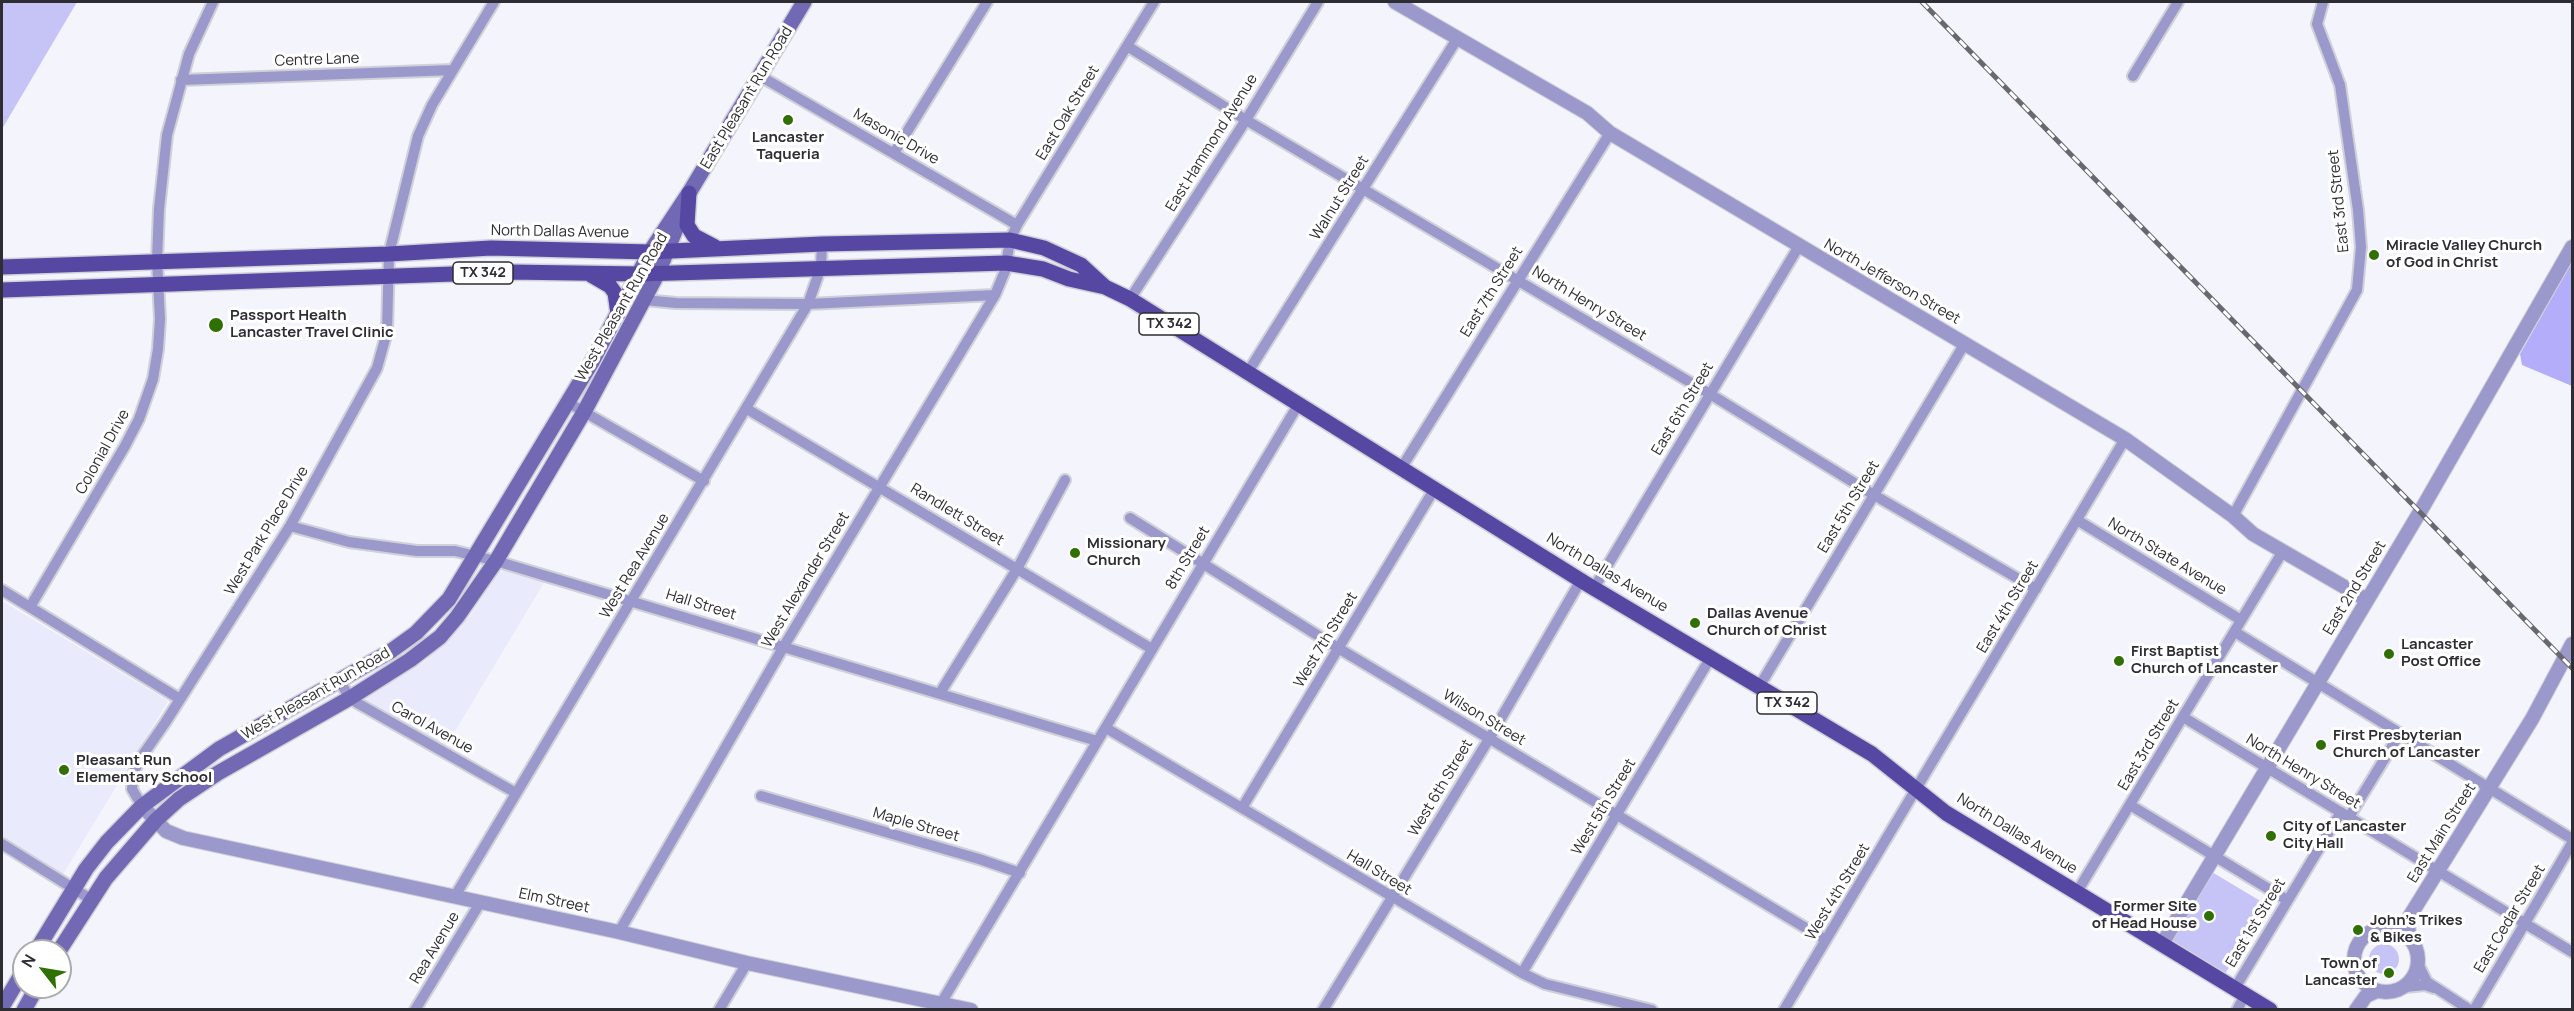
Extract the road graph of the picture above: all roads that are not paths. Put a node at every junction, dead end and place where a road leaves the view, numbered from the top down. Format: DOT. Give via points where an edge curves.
graph roads {
  1 [pos="213,2"];
  2 [pos="494,2"];
  3 [pos="804,2"];
  4 [pos="987,2"];
  5 [pos="1154,2"];
  6 [pos="1318,2"];
  7 [pos="1395,2"];
  8 [pos="2178,2"];
  9 [pos="2323,2"];
  10 [pos="1457,39"];
  11 [pos="1127,46"];
  12 [pos="453,70"];
  13 [pos="760,76"];
  14 [pos="2133,76"];
  15 [pos="182,80"];
  16 [pos="1246,120"];
  17 [pos="1610,133"];
  18 [pos="894,153"];
  19 [pos="1363,189"];
  20 [pos="689,194"];
  21 [pos="1017,225"];
  22 [pos="1010,240"];
  23 [pos="822,244"];
  24 [pos="1799,246"];
  25 [pos="2572,247"];
  26 [pos="491,248"];
  27 [pos="717,249"];
  28 [pos="669,251"];
  29 [pos="650,252"];
  30 [pos="389,254"];
  31 [pos="270,257"];
  32 [pos="157,260"];
  33 [pos="1006,263"];
  34 [pos="6,267"];
  35 [pos="821,267"];
  36 [pos="491,273"];
  37 [pos="658,273"];
  38 [pos="639,274"];
  39 [pos="591,275"];
  40 [pos="389,277"];
  41 [pos="1517,279"];
  42 [pos="271,280"];
  43 [pos="158,283"];
  44 [pos="1106,287"];
  45 [pos="8,290"];
  46 [pos="995,295"];
  47 [pos="1130,299"];
  48 [pos="644,300"];
  49 [pos="807,304"];
  50 [pos="618,314"];
  51 [pos="1965,343"];
  52 [pos="1248,372"];
  53 [pos="1710,394"];
  54 [pos="567,402"];
  55 [pos="1298,405"];
  56 [pos="747,409"];
  57 [pos="584,412"];
  58 [pos="2125,439"];
  59 [pos="1402,467"];
  60 [pos="1065,480"];
  61 [pos="704,481"];
  62 [pos="879,486"];
  63 [pos="1436,488"];
  64 [pos="1874,495"];
  65 [pos="2233,516"];
  66 [pos="1130,518"];
  67 [pos="2077,520"];
  68 [pos="290,526"];
  69 [pos="2283,552"];
  70 [pos="476,556"];
  71 [pos="496,561"];
  72 [pos="1202,563"];
  73 [pos="1017,569"];
  74 [pos="1588,584"];
  75 [pos="2036,589"];
  76 [pos="2,590"];
  77 [pos="632,600"];
  78 [pos="2367,600"];
  79 [pos="30,607"];
  80 [pos="2241,620"];
  81 [pos="2235,632"];
  82 [pos="2572,644"];
  83 [pos="784,646"];
  84 [pos="1338,648"];
  85 [pos="1152,649"];
  86 [pos="1711,657"];
  87 [pos="340,682"];
  88 [pos="2318,683"];
  89 [pos="1759,687"];
  90 [pos="940,693"];
  91 [pos="350,698"];
  92 [pos="180,699"];
  93 [pos="2183,717"];
  94 [pos="1106,728"];
  95 [pos="2399,735"];
  96 [pos="1489,739"];
  97 [pos="1097,741"];
  98 [pos="2267,767"];
  99 [pos="1917,790"];
  100 [pos="2489,790"];
  101 [pos="516,793"];
  102 [pos="761,796"];
  103 [pos="2130,805"];
  104 [pos="142,806"];
  105 [pos="1242,808"];
  106 [pos="1617,814"];
  107 [pos="2345,814"];
  108 [pos="156,820"];
  109 [pos="2572,841"];
  110 [pos="2,844"];
  111 [pos="2214,856"];
  112 [pos="2439,871"];
  113 [pos="1020,873"];
  114 [pos="72,888"];
  115 [pos="2077,892"];
  116 [pos="455,896"];
  117 [pos="1392,898"];
  118 [pos="92,900"];
  119 [pos="2287,900"];
  120 [pos="480,903"];
  121 [pos="2411,914"];
  122 [pos="2525,923"];
  123 [pos="2394,929"];
  124 [pos="619,932"];
  125 [pos="2409,937"];
  126 [pos="43,939"];
  127 [pos="67,939"];
  128 [pos="1826,940"];
  129 [pos="2162,944"];
  130 [pos="2572,952"];
  131 [pos="747,963"];
  132 [pos="2418,964"];
  133 [pos="1522,973"];
  134 [pos="2362,982"];
  135 [pos="2404,987"];
  136 [pos="2434,988"];
  137 [pos="12,990"];
  138 [pos="2377,991"];
  139 [pos="2240,992"];
  140 [pos="940,1006"];
  141 [pos="2,1007"];
  142 [pos="2358,1007"];
  143 [pos="415,1010"];
  144 [pos="718,1010"];
  145 [pos="970,1010"];
  146 [pos="1323,1010"];
  147 [pos="1652,1010"];
  148 [pos="1784,1010"];
  149 [pos="2237,1010"];
  150 [pos="2270,1010"];
  151 [pos="2472,1010"];
  1 -- 15 [label="street, Colonial Drive" via="189,54"];
  2 -- 12 [label="street, West Park Place Drive"];
  3 -- 13 [label="main road, East Pleasant Run Road"];
  4 -- 18 [label="street"];
  5 -- 11 [label="street, East Oak Street"];
  6 -- 16 [label="street, East Hammond Avenue"];
  7 -- 10 [label="street, North Jefferson Street"];
  8 -- 14 [label="street"];
  9 -- 65 [label="street, East 3rd Street" via="2317,24 2340,85 2358,210 2358,280"];
  10 -- 17 [label="street, North Jefferson Street" via="1587,113"];
  10 -- 19 [label="street, Walnut Street"];
  11 -- 16 [label="street, North Henry Street"];
  11 -- 21 [label="street, East Oak Street"];
  12 -- 15 [label="street, Centre Lane"];
  12 -- 30 [label="street, West Park Place Drive" via="418,136"];
  13 -- 18 [label="street, Masonic Drive"];
  13 -- 20 [label="main road, East Pleasant Run Road"];
  15 -- 32 [label="street, Colonial Drive" via="167,135"];
  16 -- 19 [label="street, North Henry Street"];
  16 -- 47 [label="street, East Hammond Avenue"];
  17 -- 24 [label="street, North Jefferson Street"];
  17 -- 41 [label="street, East 7th Street"];
  18 -- 21 [label="street, Masonic Drive"];
  19 -- 41 [label="street, North Henry Street"];
  19 -- 52 [label="street, Walnut Street"];
  20 -- 27 [label="main road" via="687,225 694,236"];
  20 -- 28 [label="main road, West Pleasant Run Road"];
  20 -- 29 [label="main road, West Pleasant Run Road"];
  21 -- 22 [label="street, East Oak Street"];
  22 -- 23 [label="main road, North Dallas Avenue / TX 342"];
  22 -- 33 [label="street, West Alexander Street"];
  22 -- 44 [label="main road, North Dallas Avenue / TX 342" via="1044,248 1081,265"];
  23 -- 27 [label="main road, North Dallas Avenue / TX 342"];
  23 -- 35 [label="street, West Rea Avenue"];
  24 -- 51 [label="street, North Jefferson Street"];
  24 -- 53 [label="street, East 6th Street"];
  25 -- 78 [label="street, East 2nd Street"];
  26 -- 29 [label="main road, North Dallas Avenue / TX 342"];
  26 -- 30 [label="main road, North Dallas Avenue / TX 342"];
  26 -- 36 [label="main road"];
  27 -- 28 [label="main road, North Dallas Avenue / TX 342"];
  28 -- 29 [label="main road, North Dallas Avenue / TX 342"];
  28 -- 37 [label="main road, West Pleasant Run Road"];
  29 -- 38 [label="main road, West Pleasant Run Road"];
  30 -- 31 [label="main road, North Dallas Avenue / TX 342"];
  30 -- 40 [label="street, West Park Place Drive"];
  31 -- 32 [label="main road, North Dallas Avenue / TX 342"];
  31 -- 42 [label="main road"];
  32 -- 34 [label="main road, North Dallas Avenue / TX 342"];
  32 -- 43 [label="street, Colonial Drive"];
  33 -- 35 [label="main road, North Dallas Avenue / TX 342"];
  33 -- 44 [label="main road, North Dallas Avenue / TX 342"];
  33 -- 46 [label="street, West Alexander Street"];
  34 -- 45 [label="main road"];
  35 -- 37 [label="main road, North Dallas Avenue / TX 342"];
  35 -- 49 [label="street, West Rea Avenue"];
  36 -- 39 [label="main road, North Dallas Avenue / TX 342"];
  36 -- 40 [label="main road, North Dallas Avenue / TX 342"];
  37 -- 38 [label="main road, North Dallas Avenue / TX 342"];
  37 -- 48 [label="main road, West Pleasant Run Road"];
  38 -- 39 [label="main road, North Dallas Avenue / TX 342"];
  38 -- 50 [label="main road, West Pleasant Run Road"];
  39 -- 50 [label="main road" via="615,293"];
  40 -- 42 [label="main road, North Dallas Avenue / TX 342"];
  40 -- 68 [label="street, West Park Place Drive" via="387,333 377,368"];
  41 -- 53 [label="street, North Henry Street"];
  41 -- 59 [label="street, East 7th Street"];
  42 -- 43 [label="main road, North Dallas Avenue / TX 342"];
  43 -- 45 [label="main road, North Dallas Avenue / TX 342"];
  43 -- 79 [label="street, Colonial Drive" via="158,350 139,419"];
  44 -- 47 [label="main road, North Dallas Avenue / TX 342"];
  46 -- 49 [label="street"];
  46 -- 62 [label="street, West Alexander Street"];
  47 -- 52 [label="main road, North Dallas Avenue / TX 342"];
  48 -- 49 [label="street"];
  48 -- 57 [label="main road, West Pleasant Run Road"];
  49 -- 56 [label="street, West Rea Avenue"];
  50 -- 54 [label="main road, West Pleasant Run Road"];
  51 -- 58 [label="street, North Jefferson Street"];
  51 -- 64 [label="street, East 5th Street"];
  52 -- 55 [label="main road, North Dallas Avenue / TX 342"];
  53 -- 64 [label="street, North Henry Street"];
  53 -- 74 [label="street, East 6th Street"];
  54 -- 57 [label="street"];
  54 -- 70 [label="main road, West Pleasant Run Road"];
  55 -- 59 [label="main road, North Dallas Avenue / TX 342"];
  55 -- 72 [label="street, 8th Street"];
  56 -- 61 [label="street, West Rea Avenue"];
  56 -- 62 [label="street, Randlett Street"];
  57 -- 61 [label="street"];
  57 -- 71 [label="main road, West Pleasant Run Road"];
  58 -- 65 [label="street, North Jefferson Street"];
  58 -- 67 [label="street, East 4th Street"];
  59 -- 63 [label="main road, North Dallas Avenue / TX 342"];
  60 -- 73 [label="street"];
  61 -- 77 [label="street, West Rea Avenue"];
  62 -- 73 [label="street, Randlett Street"];
  62 -- 83 [label="street, West Alexander Street"];
  63 -- 74 [label="main road, North Dallas Avenue / TX 342"];
  63 -- 84 [label="street, West 7th Street"];
  64 -- 75 [label="street, North Henry Street"];
  64 -- 89 [label="street, East 5th Street"];
  65 -- 69 [label="street, North Jefferson Street"];
  66 -- 72 [label="street, Wilson Street"];
  67 -- 75 [label="street, East 4th Street"];
  67 -- 80 [label="street, North State Avenue"];
  68 -- 70 [label="street, Hall Street" via="349,543"];
  68 -- 92 [label="street, West Park Place Drive"];
  69 -- 78 [label="street, North Jefferson Street"];
  69 -- 80 [label="street, East 3rd Street"];
  70 -- 71 [label="street, Hall Street"];
  70 -- 87 [label="main road, West Pleasant Run Road" via="449,599 416,633"];
  71 -- 77 [label="street, Hall Street"];
  71 -- 91 [label="main road, West Pleasant Run Road" via="474,596 440,637"];
  72 -- 84 [label="street, Wilson Street"];
  72 -- 85 [label="street, 8th Street"];
  73 -- 85 [label="street, Randlett Street"];
  73 -- 90 [label="street"];
  74 -- 86 [label="main road, North Dallas Avenue / TX 342"];
  74 -- 96 [label="street, West 6th Street"];
  75 -- 99 [label="street, East 4th Street"];
  76 -- 79 [label="street"];
  77 -- 83 [label="street, Hall Street"];
  77 -- 101 [label="street, West Rea Avenue"];
  78 -- 88 [label="street, East 2nd Street"];
  79 -- 92 [label="street"];
  80 -- 81 [label="street, East 3rd Street"];
  81 -- 88 [label="street"];
  81 -- 93 [label="street, East 3rd Street"];
  82 -- 100 [label="street, East Main Street"];
  83 -- 90 [label="street, Hall Street"];
  83 -- 124 [label="street, West Alexander Street"];
  84 -- 96 [label="street, Wilson Street"];
  84 -- 105 [label="street, West 7th Street"];
  85 -- 94 [label="street, 8th Street"];
  86 -- 89 [label="main road, North Dallas Avenue / TX 342"];
  86 -- 106 [label="street, West 5th Street"];
  87 -- 91 [label="street, Carol Avenue"];
  87 -- 104 [label="main road, West Pleasant Run Road" via="219,749"];
  88 -- 95 [label="street"];
  88 -- 98 [label="street, East 2nd Street"];
  89 -- 99 [label="main road, North Dallas Avenue / TX 342" via="1872,754"];
  90 -- 97 [label="street, Hall Street"];
  91 -- 101 [label="street, Carol Avenue"];
  91 -- 108 [label="main road, West Pleasant Run Road" via="218,773"];
  92 -- 104 [label="street, West Park Place Drive" via="134,772 132,789"];
  93 -- 98 [label="street, North Henry Street"];
  93 -- 103 [label="street, East 3rd Street"];
  94 -- 97 [label="street, 8th Street"];
  94 -- 105 [label="street, Hall Street"];
  95 -- 100 [label="street"];
  95 -- 107 [label="street, East 1st Street"];
  96 -- 106 [label="street, Wilson Street"];
  96 -- 117 [label="street, West 6th Street"];
  97 -- 113 [label="street"];
  98 -- 107 [label="street, North Henry Street"];
  98 -- 111 [label="street, East 2nd Street"];
  99 -- 115 [label="main road, North Dallas Avenue / TX 342" via="1946,813"];
  99 -- 128 [label="street, West 4th Street"];
  100 -- 109 [label="street"];
  100 -- 112 [label="street, East Main Street"];
  101 -- 116 [label="street, West Rea Avenue"];
  102 -- 113 [label="street, Maple Street"];
  103 -- 111 [label="street"];
  103 -- 115 [label="street, East 3rd Street"];
  104 -- 108 [label="street, Elm Street"];
  104 -- 114 [label="main road, West Pleasant Run Road" via="107,842"];
  105 -- 117 [label="street, Hall Street"];
  106 -- 128 [label="street, Wilson Street"];
  106 -- 133 [label="street, West 5th Street"];
  107 -- 112 [label="street, North Henry Street"];
  107 -- 119 [label="street, East 1st Street"];
  108 -- 116 [label="street, Elm Street" via="166,831 183,838"];
  108 -- 118 [label="main road, West Pleasant Run Road" via="124,855"];
  109 -- 122 [label="street, East Cedar Street"];
  110 -- 114 [label="street"];
  111 -- 119 [label="street"];
  111 -- 129 [label="street, East 2nd Street"];
  112 -- 121 [label="street, East Main Street"];
  112 -- 122 [label="street, North Henry Street"];
  113 -- 140 [label="street"];
  114 -- 118 [label="street"];
  114 -- 126 [label="main road, West Pleasant Run Road"];
  115 -- 129 [label="main road, North Dallas Avenue / TX 342"];
  116 -- 120 [label="street, Elm Street"];
  117 -- 133 [label="street, Hall Street"];
  117 -- 146 [label="street, West 6th Street"];
  118 -- 127 [label="main road, West Pleasant Run Road"];
  119 -- 139 [label="street, East 1st Street"];
  120 -- 124 [label="street, Elm Street"];
  120 -- 143 [label="street, Rea Avenue"];
  121 -- 123 [label="street, East Main Street"];
  121 -- 125 [label="street, East Main Street" via="2407,925"];
  122 -- 130 [label="street, North Henry Street"];
  122 -- 151 [label="street, East Cedar Street"];
  123 -- 125 [label="street"];
  123 -- 134 [label="street" via="2374,931 2359,944 2354,961"];
  124 -- 131 [label="street, Elm Street"];
  125 -- 132 [label="street"];
  128 -- 148 [label="street, West 4th Street"];
  129 -- 139 [label="main road, North Dallas Avenue / TX 342"];
  131 -- 140 [label="street, Elm Street"];
  131 -- 144 [label="street"];
  132 -- 135 [label="street" via="2414,977"];
  132 -- 136 [label="street"];
  133 -- 147 [label="street, Hall Street" via="1545,984"];
  134 -- 138 [label="street"];
  134 -- 142 [label="street"];
  135 -- 136 [label="street"];
  135 -- 138 [label="street" via="2394,992"];
  136 -- 151 [label="street"];
  137 -- 141 [label="main road"];
  138 -- 142 [label="street" via="2366,996"];
  139 -- 149 [label="street, East 1st Street"];
  139 -- 150 [label="main road, North Dallas Avenue / TX 342"];
  140 -- 145 [label="street, Elm Street"];
}
